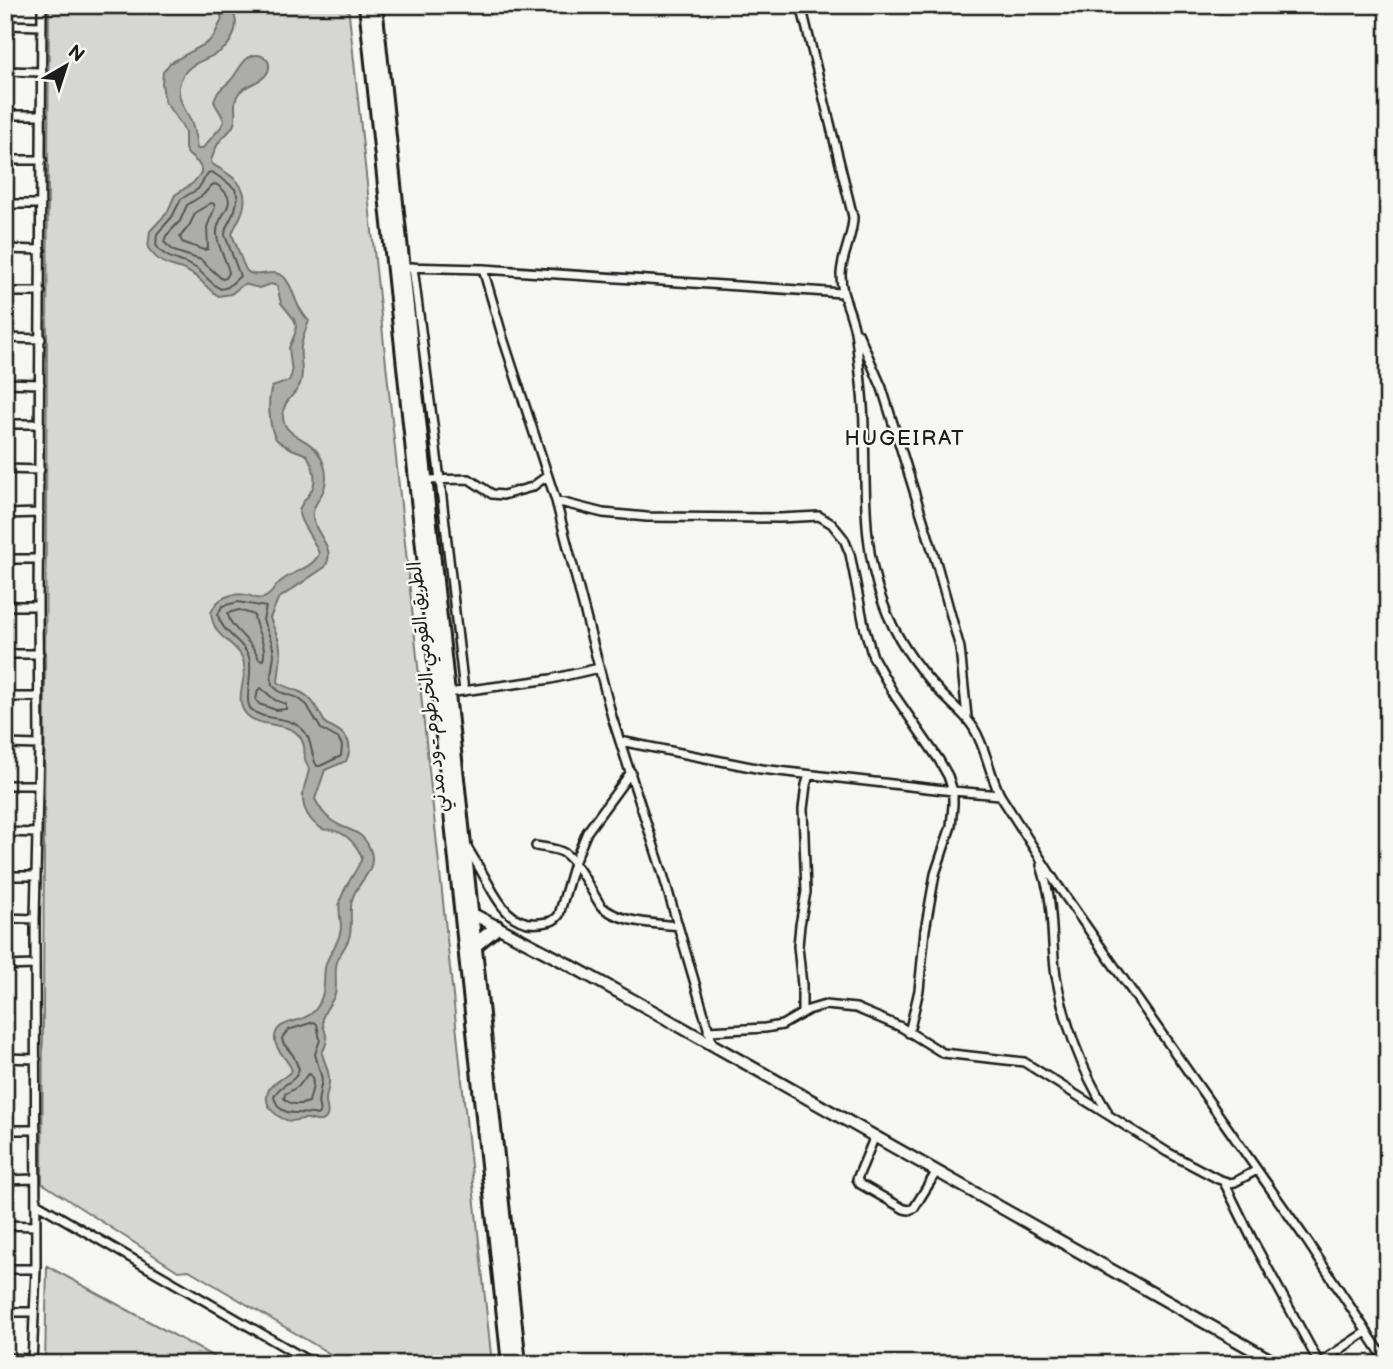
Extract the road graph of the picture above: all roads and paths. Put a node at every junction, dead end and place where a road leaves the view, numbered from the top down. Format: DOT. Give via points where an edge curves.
graph roads {
  1 [pos="42,5"];
  2 [pos="366,5"];
  3 [pos="375,5"];
  4 [pos="801,5"];
  5 [pos="5,25"];
  6 [pos="43,26"];
  7 [pos="5,71"];
  8 [pos="42,72"];
  9 [pos="5,115"];
  10 [pos="42,115"];
  11 [pos="5,160"];
  12 [pos="42,160"];
  13 [pos="5,204"];
  14 [pos="41,204"];
  15 [pos="5,249"];
  16 [pos="41,250"];
  17 [pos="403,267"];
  18 [pos="483,269"];
  19 [pos="5,292"];
  20 [pos="41,292"];
  21 [pos="842,293"];
  22 [pos="852,320"];
  23 [pos="5,338"];
  24 [pos="41,339"];
  25 [pos="5,383"];
  26 [pos="40,384"];
  27 [pos="5,424"];
  28 [pos="40,424"];
  29 [pos="5,470"];
  30 [pos="40,470"];
  31 [pos="547,476"];
  32 [pos="425,480"];
  33 [pos="440,480"];
  34 [pos="556,501"];
  35 [pos="39,513"];
  36 [pos="5,514"];
  37 [pos="5,559"];
  38 [pos="39,559"];
  39 [pos="5,606"];
  40 [pos="38,606"];
  41 [pos="5,654"];
  42 [pos="39,654"];
  43 [pos="599,668"];
  44 [pos="464,691"];
  45 [pos="448,693"];
  46 [pos="5,697"];
  47 [pos="39,697"];
  48 [pos="967,719"];
  49 [pos="620,741"];
  50 [pos="5,744"];
  51 [pos="39,745"];
  52 [pos="631,772"];
  53 [pos="809,775"];
  54 [pos="5,785"];
  55 [pos="38,785"];
  56 [pos="953,791"];
  57 [pos="1000,795"];
  58 [pos="5,832"];
  59 [pos="36,833"];
  60 [pos="463,841"];
  61 [pos="536,846"];
  62 [pos="1038,856"];
  63 [pos="574,863"];
  64 [pos="5,876"];
  65 [pos="36,876"];
  66 [pos="466,911"];
  67 [pos="5,918"];
  68 [pos="35,919"];
  69 [pos="678,926"];
  70 [pos="497,927"];
  71 [pos="474,946"];
  72 [pos="35,965"];
  73 [pos="5,966"];
  74 [pos="802,1013"];
  75 [pos="708,1031"];
  76 [pos="909,1033"];
  77 [pos="713,1045"];
  78 [pos="5,1058"];
  79 [pos="36,1059"];
  80 [pos="1109,1114"];
  81 [pos="5,1130"];
  82 [pos="36,1130"];
  83 [pos="875,1136"];
  84 [pos="1257,1170"];
  85 [pos="937,1171"];
  86 [pos="35,1179"];
  87 [pos="5,1180"];
  88 [pos="1224,1182"];
  89 [pos="36,1203"];
  90 [pos="5,1225"];
  91 [pos="36,1226"];
  92 [pos="5,1269"];
  93 [pos="36,1269"];
  94 [pos="5,1312"];
  95 [pos="34,1312"];
  96 [pos="1366,1332"];
  97 [pos="5,1358"];
  98 [pos="32,1361"];
  99 [pos="1319,1363"];
  100 [pos="314,1364"];
  101 [pos="509,1364"];
  102 [pos="519,1364"];
  103 [pos="1278,1364"];
  104 [pos="1388,1364"];
  1 -- 6 [label="street"];
  2 -- 17 [label="highway, الطريق القومي الخرطوم - ود مدني"];
  3 -- 17 [label="highway, الطريق القومي الخرطوم - ود مدني"];
  4 -- 21 [label="street" via="853,217 843,261"];
  5 -- 6 [label="street"];
  6 -- 8 [label="street"];
  7 -- 8 [label="street"];
  8 -- 10 [label="street"];
  9 -- 10 [label="street"];
  10 -- 12 [label="street"];
  11 -- 12 [label="street"];
  12 -- 14 [label="street"];
  13 -- 14 [label="street"];
  14 -- 16 [label="street"];
  15 -- 16 [label="street"];
  16 -- 20 [label="street"];
  17 -- 18 [label="street"];
  17 -- 32 [label="highway, الطريق القومي الخرطوم - ود مدني"];
  17 -- 33 [label="street"];
  17 -- 66 [label="highway, الطريق القومي الخرطوم - ود مدني"];
  18 -- 21 [label="street"];
  18 -- 31 [label="street"];
  19 -- 20 [label="street"];
  20 -- 24 [label="street"];
  21 -- 22 [label="street"];
  22 -- 48 [label="street" via="882,388 937,565 960,648"];
  22 -- 48 [label="street" via="864,426 864,500 883,603 921,671"];
  23 -- 24 [label="street"];
  24 -- 26 [label="street"];
  25 -- 26 [label="street"];
  26 -- 28 [label="street"];
  27 -- 28 [label="street"];
  28 -- 30 [label="street"];
  29 -- 30 [label="street"];
  30 -- 35 [label="street"];
  31 -- 33 [label="street" via="525,490 503,495 492,494 469,478"];
  31 -- 34 [label="street"];
  32 -- 33 [label="street"];
  32 -- 45 [label="highway, الطريق القومي الخرطوم - ود مدني"];
  33 -- 44 [label="street"];
  34 -- 43 [label="street"];
  34 -- 56 [label="street" via="634,516 826,519 848,547 873,657 939,760"];
  35 -- 36 [label="street"];
  35 -- 38 [label="street"];
  37 -- 38 [label="street"];
  38 -- 40 [label="street"];
  39 -- 40 [label="street"];
  40 -- 42 [label="street"];
  41 -- 42 [label="street"];
  42 -- 47 [label="street"];
  43 -- 44 [label="street"];
  43 -- 49 [label="street"];
  44 -- 45 [label="street"];
  45 -- 60 [label="highway, الطريق القومي الخرطوم - ود مدني"];
  46 -- 47 [label="street"];
  47 -- 51 [label="street"];
  48 -- 57 [label="street" via="979,737"];
  49 -- 52 [label="street"];
  49 -- 53 [label="street"];
  50 -- 51 [label="street"];
  51 -- 55 [label="street"];
  52 -- 63 [label="street" via="590,826"];
  52 -- 69 [label="street"];
  53 -- 56 [label="street"];
  53 -- 74 [label="street" via="803,809 806,892 798,946"];
  54 -- 55 [label="street"];
  55 -- 59 [label="street"];
  56 -- 57 [label="street"];
  56 -- 76 [label="street" via="951,826 935,874"];
  57 -- 62 [label="street"];
  58 -- 59 [label="street"];
  59 -- 65 [label="street"];
  60 -- 63 [label="street" via="500,904 524,922 557,918"];
  60 -- 66 [label="highway, الطريق القومي الخرطوم - ود مدني"];
  61 -- 63 [label="street" via="566,854"];
  62 -- 80 [label="street" via="1049,893 1062,1006 1092,1085"];
  62 -- 84 [label="street"];
  63 -- 69 [label="street" via="607,912"];
  64 -- 65 [label="street"];
  65 -- 68 [label="street"];
  66 -- 70 [label="street"];
  66 -- 71 [label="highway, الطريق القومي الخرطوم - ود مدني"];
  66 -- 101 [label="highway, الطريق القومي الخرطوم - ود مدني"];
  67 -- 68 [label="street"];
  68 -- 72 [label="street"];
  69 -- 75 [label="street"];
  70 -- 71 [label="highway"];
  70 -- 77 [label="street"];
  71 -- 102 [label="highway, الطريق القومي الخرطوم - ود مدني"];
  72 -- 73 [label="street"];
  72 -- 79 [label="street"];
  74 -- 75 [label="street" via="782,1025"];
  74 -- 76 [label="street" via="825,1005 856,1008"];
  75 -- 77 [label="street"];
  76 -- 80 [label="street" via="943,1053 1024,1062"];
  77 -- 83 [label="street"];
  78 -- 79 [label="street"];
  79 -- 82 [label="street"];
  80 -- 88 [label="street"];
  81 -- 82 [label="street"];
  82 -- 86 [label="street"];
  83 -- 85 [label="street"];
  83 -- 85 [label="street" via="857,1180 904,1209 914,1208"];
  84 -- 88 [label="street" via="1235,1182"];
  84 -- 96 [label="street"];
  85 -- 103 [label="street"];
  86 -- 87 [label="street"];
  86 -- 89 [label="street"];
  88 -- 99 [label="street"];
  89 -- 91 [label="street"];
  89 -- 100 [label="street"];
  90 -- 91 [label="street"];
  91 -- 93 [label="street"];
  92 -- 93 [label="street"];
  93 -- 95 [label="street"];
  94 -- 95 [label="street"];
  95 -- 98 [label="street"];
  96 -- 99 [label="street"];
  96 -- 104 [label="street"];
  97 -- 98 [label="street"];
}
